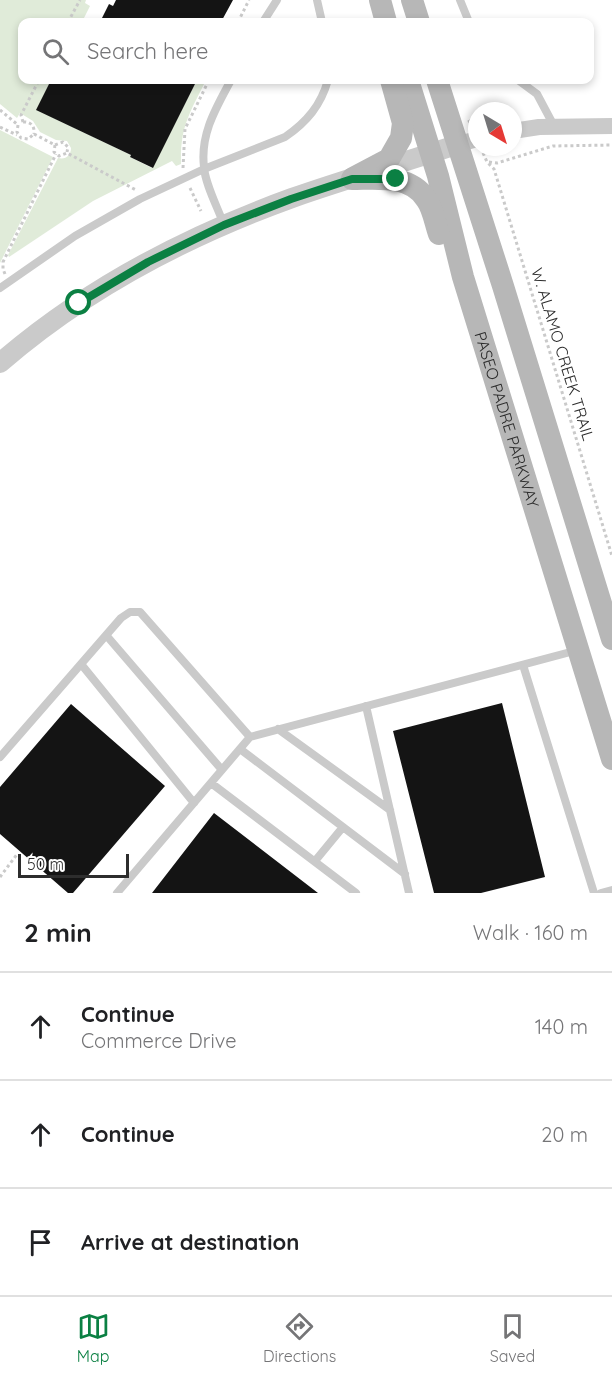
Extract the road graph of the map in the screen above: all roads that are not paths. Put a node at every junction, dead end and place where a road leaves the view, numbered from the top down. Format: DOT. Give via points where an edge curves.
graph roads {
  1 [pos="278,0"];
  2 [pos="317,0"];
  3 [pos="380,0"];
  4 [pos="412,0"];
  5 [pos="460,0"];
  6 [pos="266,18"];
  7 [pos="321,18"];
  8 [pos="385,18"];
  9 [pos="418,18"];
  10 [pos="467,18"];
  11 [pos="229,84"];
  12 [pos="327,84"];
  13 [pos="392,84"];
  14 [pos="409,84"];
  15 [pos="439,84"];
  16 [pos="523,84"];
  17 [pos="554,126"];
  18 [pos="612,126"];
  19 [pos="522,130"];
  20 [pos="467,142"];
  21 [pos="432,153"];
  22 [pos="204,169"];
  23 [pos="352,179"];
  24 [pos="224,225"];
  25 [pos="463,277"];
  26 [pos="0,288"];
  27 [pos="0,363"];
  28 [pos="106,635"];
  29 [pos="612,639"];
  30 [pos="579,650"];
  31 [pos="81,664"];
  32 [pos="523,665"];
  33 [pos="366,706"];
  34 [pos="278,729"];
  35 [pos="250,737"];
  36 [pos="240,749"];
  37 [pos="0,758"];
  38 [pos="612,759"];
  39 [pos="222,770"];
  40 [pos="211,783"];
  41 [pos="194,803"];
  42 [pos="390,810"];
  43 [pos="343,827"];
  44 [pos="315,861"];
  45 [pos="405,874"];
  46 [pos="612,890"];
  47 [pos="117,893"];
  48 [pos="356,893"];
  49 [pos="409,893"];
  50 [pos="594,893"];
  51 [pos="601,893"];
  1 -- 6 [label="lane"];
  2 -- 7 [label="lane"];
  3 -- 8 [label="main road"];
  4 -- 9 [label="main road"];
  5 -- 10 [label="lane"];
  11 -- 22 [label="lane" via="204,136"];
  12 -- 22 [label="lane" via="313,113 297,129"];
  13 -- 23 [label="main road" via="403,123 401,138 389,159"];
  14 -- 21 [label="main road, PASEO PADRE PARKWAY"];
  15 -- 20 [label="main road"];
  16 -- 17 [label="lane" via="537,94"];
  17 -- 18 [label="street"];
  17 -- 19 [label="street"];
  20 -- 21 [label="street"];
  20 -- 29 [label="main road" via="503,286"];
  21 -- 23 [label="street"];
  21 -- 25 [label="main road, PASEO PADRE PARKWAY"];
  22 -- 24 [label="lane"];
  22 -- 26 [label="lane" via="75,236"];
  23 -- 24 [label="street"];
  23 -- 25 [label="main road" via="396,179 416,188 428,201 451,271"];
  24 -- 27 [label="street" via="148,262 79,303"];
  25 -- 30 [label="main road, PASEO PADRE PARKWAY"];
  28 -- 31 [label="lane"];
  28 -- 35 [label="lane" via="121,618 130,612 140,612"];
  28 -- 39 [label="lane"];
  30 -- 32 [label="lane"];
  30 -- 38 [label="main road, PASEO PADRE PARKWAY"];
  31 -- 37 [label="lane"];
  31 -- 41 [label="lane"];
  32 -- 33 [label="lane"];
  32 -- 50 [label="lane"];
  33 -- 34 [label="lane"];
  33 -- 42 [label="lane"];
  34 -- 35 [label="lane"];
  34 -- 42 [label="lane"];
  35 -- 36 [label="lane"];
  36 -- 39 [label="lane"];
  36 -- 43 [label="lane"];
  39 -- 40 [label="lane"];
  40 -- 41 [label="lane"];
  40 -- 44 [label="lane"];
  41 -- 47 [label="lane"];
  42 -- 45 [label="lane"];
  43 -- 44 [label="lane"];
  43 -- 45 [label="lane"];
  44 -- 48 [label="lane"];
  45 -- 49 [label="lane"];
  46 -- 51 [label="lane"];
}
